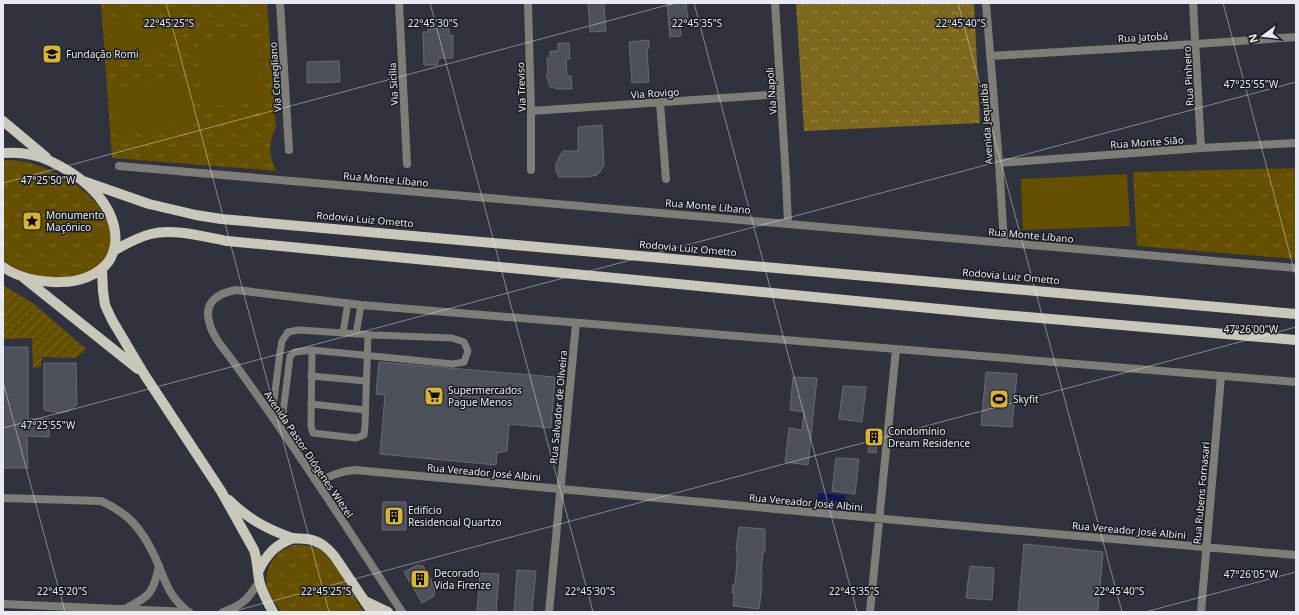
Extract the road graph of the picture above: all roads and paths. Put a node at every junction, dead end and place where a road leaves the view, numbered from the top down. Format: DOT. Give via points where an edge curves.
graph roads {
  1 [pos="280,3"];
  2 [pos="399,3"];
  3 [pos="528,3"];
  4 [pos="775,3"];
  5 [pos="986,3"];
  6 [pos="1193,3"];
  7 [pos="1296,36"];
  8 [pos="1196,44"];
  9 [pos="990,56"];
  10 [pos="781,94"];
  11 [pos="660,103"];
  12 [pos="531,111"];
  13 [pos="3,121"];
  14 [pos="1296,143"];
  15 [pos="1202,148"];
  16 [pos="289,150"];
  17 [pos="3,153"];
  18 [pos="50,161"];
  19 [pos="999,163"];
  20 [pos="407,164"];
  21 [pos="119,166"];
  22 [pos="531,170"];
  23 [pos="666,179"];
  24 [pos="83,181"];
  25 [pos="788,223"];
  26 [pos="1004,243"];
  27 [pos="115,250"];
  28 [pos="3,267"];
  29 [pos="1296,268"];
  30 [pos="102,269"];
  31 [pos="22,277"];
  32 [pos="348,303"];
  33 [pos="361,305"];
  34 [pos="1296,314"];
  35 [pos="576,323"];
  36 [pos="343,332"];
  37 [pos="356,334"];
  38 [pos="368,334"];
  39 [pos="1296,340"];
  40 [pos="896,349"];
  41 [pos="312,350"];
  42 [pos="367,356"];
  43 [pos="144,374"];
  44 [pos="311,376"];
  45 [pos="1221,376"];
  46 [pos="366,381"];
  47 [pos="1296,382"];
  48 [pos="311,404"];
  49 [pos="365,410"];
  50 [pos="272,416"];
  51 [pos="281,429"];
  52 [pos="318,483"];
  53 [pos="560,489"];
  54 [pos="221,491"];
  55 [pos="3,498"];
  56 [pos="880,519"];
  57 [pos="294,538"];
  58 [pos="1206,547"];
  59 [pos="1296,555"];
  60 [pos="159,566"];
  61 [pos="259,570"];
  62 [pos="259,582"];
  63 [pos="365,602"];
  64 [pos="3,604"];
  65 [pos="53,609"];
  66 [pos="122,611"];
  67 [pos="189,612"];
  68 [pos="223,612"];
  69 [pos="273,612"];
  70 [pos="372,612"];
  71 [pos="388,612"];
  72 [pos="402,612"];
  73 [pos="549,612"];
  74 [pos="870,612"];
  75 [pos="1201,612"];
  1 -- 16 [label="street, Via Conegliano"];
  2 -- 20 [label="street, Via Sicília"];
  3 -- 12 [label="street, Via Treviso"];
  4 -- 10 [label="street, Via Napoli"];
  5 -- 9 [label="street, Avenida Jequitibá"];
  6 -- 8 [label="street, Rua Pinheiro"];
  7 -- 8 [label="street, Rua Jatobá"];
  8 -- 9 [label="street, Rua Jatobá"];
  8 -- 15 [label="street, Rua Pinheiro"];
  9 -- 19 [label="street, Avenida Jequitibá"];
  10 -- 11 [label="street, Via Rovigo"];
  10 -- 25 [label="street, Via Napoli"];
  11 -- 12 [label="street, Via Rovigo"];
  11 -- 23 [label="street"];
  12 -- 22 [label="street, Via Treviso"];
  13 -- 18 [label="main road"];
  14 -- 15 [label="street, Rua Monte Sião"];
  15 -- 19 [label="street, Rua Monte Sião"];
  17 -- 18 [label="main road" via="30,155"];
  18 -- 24 [label="main road"];
  19 -- 26 [label="street, Avenida Jequitibá"];
  21 -- 25 [label="street, Rua Monte Líbano"];
  24 -- 27 [label="main road" via="110,211 116,233"];
  24 -- 34 [label="main road, Rodovia Luiz Ometto" via="149,204 222,219"];
  25 -- 26 [label="street, Rua Monte Líbano"];
  26 -- 29 [label="street, Rua Monte Líbano"];
  27 -- 30 [label="main road"];
  27 -- 39 [label="main road" via="152,233 174,232 227,241 992,314"];
  28 -- 31 [label="main road"];
  30 -- 31 [label="main road" via="88,277 69,282 47,282"];
  30 -- 43 [label="main road" via="106,305 117,331"];
  31 -- 43 [label="main road"];
  32 -- 33 [label="street"];
  32 -- 36 [label="lane"];
  32 -- 50 [label="street, Avenida Pastor Diógenes Wiezel" via="236,290 220,294 214,299 208,313 208,321 217,339"];
  33 -- 35 [label="street"];
  33 -- 37 [label="lane"];
  35 -- 40 [label="street"];
  35 -- 53 [label="street, Rua Salvador de Oliveira"];
  36 -- 37 [label="lane"];
  36 -- 50 [label="lane" via="288,332 282,341"];
  37 -- 38 [label="lane"];
  38 -- 42 [label="lane"];
  38 -- 42 [label="lane" via="452,338 464,342 468,351 464,362 453,364"];
  40 -- 45 [label="street"];
  40 -- 56 [label="street"];
  41 -- 42 [label="lane"];
  41 -- 44 [label="lane"];
  41 -- 51 [label="lane" via="295,352 290,356"];
  42 -- 46 [label="lane"];
  43 -- 54 [label="main road"];
  44 -- 46 [label="lane"];
  44 -- 48 [label="lane"];
  45 -- 47 [label="street"];
  45 -- 58 [label="street, Rua Rubens Fornasari"];
  46 -- 49 [label="lane"];
  48 -- 49 [label="lane"];
  48 -- 49 [label="lane" via="311,426 313,433 319,434 356,438 364,435"];
  50 -- 51 [label="street, Avenida Pastor Diógenes Wiezel"];
  51 -- 52 [label="street, Avenida Pastor Diógenes Wiezel"];
  52 -- 53 [label="street, Rua Vereador José Albini" via="335,473 355,470"];
  52 -- 72 [label="street, Avenida Pastor Diógenes Wiezel"];
  53 -- 56 [label="street, Rua Vereador José Albini"];
  53 -- 73 [label="street, Rua Salvador de Oliveira"];
  54 -- 57 [label="main road" via="250,519"];
  54 -- 61 [label="main road" via="254,550"];
  55 -- 60 [label="street" via="101,501 127,516 142,533"];
  56 -- 58 [label="street, Rua Vereador José Albini"];
  56 -- 74 [label="street"];
  57 -- 61 [label="main road" via="267,554"];
  57 -- 63 [label="main road" via="315,541 328,549"];
  58 -- 59 [label="street, Rua Vereador José Albini"];
  58 -- 75 [label="street, Rua Rubens Fornasari"];
  60 -- 66 [label="street" via="155,585 150,594"];
  60 -- 67 [label="street" via="172,595 178,604"];
  61 -- 62 [label="main road"];
  62 -- 68 [label="street" via="244,602"];
  62 -- 69 [label="main road"];
  63 -- 70 [label="main road"];
  63 -- 71 [label="main road"];
  64 -- 65 [label="street"];
  65 -- 66 [label="street"];
  66 -- 67 [label="street"];
}
